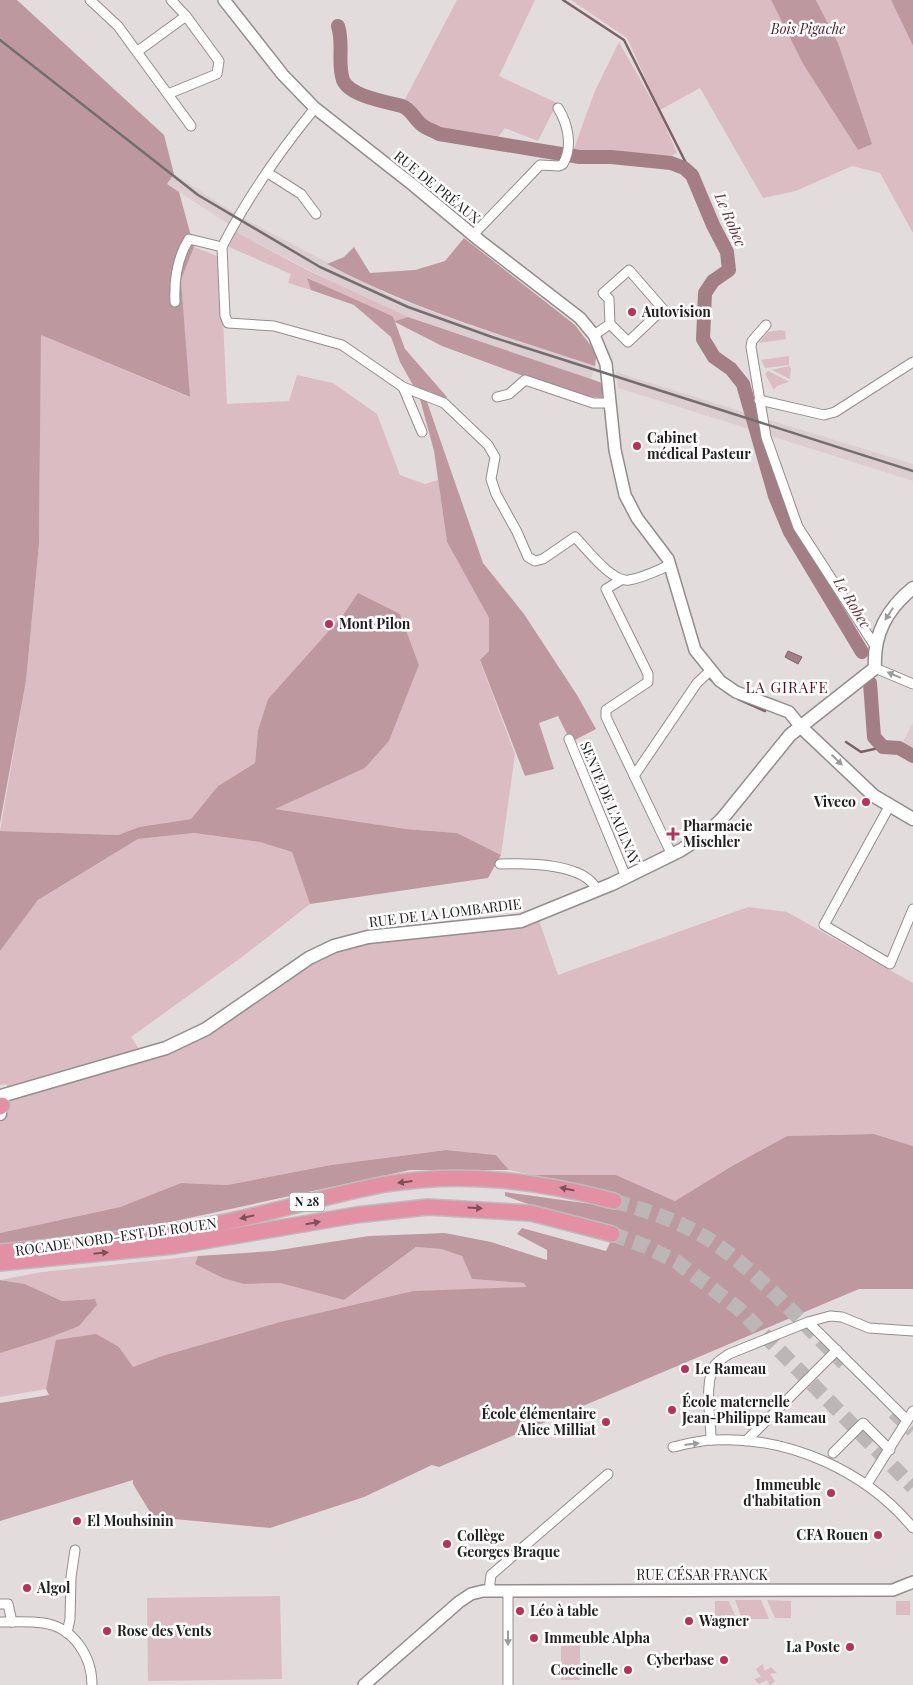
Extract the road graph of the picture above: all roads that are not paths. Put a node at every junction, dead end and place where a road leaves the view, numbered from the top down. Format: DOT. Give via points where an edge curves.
graph roads {
  1 [pos="171,0"];
  2 [pos="224,0"];
  3 [pos="92,1"];
  4 [pos="186,16"];
  5 [pos="138,51"];
  6 [pos="168,94"];
  7 [pos="315,108"];
  8 [pos="558,108"];
  9 [pos="191,126"];
  10 [pos="268,173"];
  11 [pos="316,214"];
  12 [pos="473,235"];
  13 [pos="222,247"];
  14 [pos="174,302"];
  15 [pos="610,324"];
  16 [pos="766,325"];
  17 [pos="594,335"];
  18 [pos="913,362"];
  19 [pos="403,387"];
  20 [pos="497,397"];
  21 [pos="759,400"];
  22 [pos="610,403"];
  23 [pos="422,432"];
  24 [pos="670,565"];
  25 [pos="621,580"];
  26 [pos="913,588"];
  27 [pos="875,646"];
  28 [pos="874,668"];
  29 [pos="710,671"];
  30 [pos="913,684"];
  31 [pos="801,728"];
  32 [pos="569,739"];
  33 [pos="634,776"];
  34 [pos="890,806"];
  35 [pos="913,819"];
  36 [pos="672,855"];
  37 [pos="500,864"];
  38 [pos="626,877"];
  39 [pos="597,890"];
  40 [pos="913,909"];
  41 [pos="1,1104"];
  42 [pos="614,1201"];
  43 [pos="612,1234"];
  44 [pos="0,1252"];
  45 [pos="0,1263"];
  46 [pos="808,1322"];
  47 [pos="913,1331"];
  48 [pos="837,1350"];
  49 [pos="913,1411"];
  50 [pos="907,1420"];
  51 [pos="711,1440"];
  52 [pos="746,1441"];
  53 [pos="673,1447"];
  54 [pos="890,1450"];
  55 [pos="833,1453"];
  56 [pos="608,1474"];
  57 [pos="867,1484"];
  58 [pos="913,1528"];
  59 [pos="75,1550"];
  60 [pos="913,1582"];
  61 [pos="489,1591"];
  62 [pos="508,1591"];
  63 [pos="0,1604"];
  64 [pos="0,1622"];
  65 [pos="12,1622"];
  66 [pos="67,1633"];
  67 [pos="92,1685"];
  68 [pos="364,1685"];
  69 [pos="508,1685"];
  1 -- 4 [label="street"];
  2 -- 7 [label="street, RUE DE PRÉAUX" via="283,75"];
  3 -- 5 [label="street"];
  4 -- 5 [label="street"];
  4 -- 6 [label="street" via="219,61 217,74"];
  5 -- 6 [label="street"];
  6 -- 9 [label="street"];
  7 -- 10 [label="street"];
  7 -- 12 [label="street, RUE DE PRÉAUX"];
  8 -- 12 [label="street" via="566,120 568,132 565,160 559,166 540,165"];
  10 -- 11 [label="street" via="302,194"];
  10 -- 13 [label="street"];
  12 -- 17 [label="street, RUE DE PRÉAUX" via="580,318"];
  13 -- 14 [label="street" via="189,239 174,282"];
  13 -- 19 [label="street" via="228,323 274,326 342,345"];
  15 -- 15 [label="street" via="609,300 602,293 629,270 663,309 628,342"];
  15 -- 17 [label="street"];
  16 -- 21 [label="street" via="752,341 751,347"];
  17 -- 22 [label="street, RUE DE PRÉAUX" via="606,364"];
  18 -- 21 [label="street" via="835,412 824,415"];
  19 -- 23 [label="street"];
  19 -- 25 [label="street" via="444,403 488,445 495,457 491,479 496,494 528,557 535,561 543,559 575,537 607,571"];
  20 -- 22 [label="street" via="509,394 525,380 593,403"];
  21 -- 27 [label="street" via="766,437 798,527"];
  22 -- 24 [label="street, RUE DE PRÉAUX" via="625,495"];
  24 -- 25 [label="street"];
  24 -- 29 [label="street, RUE DE PRÉAUX" via="695,650"];
  25 -- 33 [label="street" via="606,589 648,674 648,682 606,710 606,717"];
  26 -- 27 [label="main road, one-way" via="893,606 879,630"];
  27 -- 28 [label="main road"];
  30 -- 28 [label="street, one-way"];
  28 -- 31 [label="main road, RUE DE LA LOMBARDIE"];
  29 -- 31 [label="street, RUE DE PRÉAUX" via="736,692 789,712"];
  29 -- 33 [label="street" via="697,683"];
  31 -- 34 [label="main road, one-way" via="874,796"];
  31 -- 36 [label="main road, RUE DE LA LOMBARDIE" via="782,743 713,828"];
  32 -- 38 [label="street, SENTE DE L'AULNAY"];
  33 -- 36 [label="street"];
  34 -- 35 [label="main road"];
  34 -- 40 [label="street" via="824,925 890,964"];
  36 -- 38 [label="main road, RUE DE LA LOMBARDIE"];
  37 -- 39 [label="street" via="520,863 571,871 590,880"];
  38 -- 39 [label="main road, RUE DE LA LOMBARDIE"];
  39 -- 41 [label="main road, RUE DE LA LOMBARDIE" via="520,921 368,937 334,946 309,958 186,1040 39,1084"];
  42 -- 44 [label="highway, ROCADE NORD-EST DE ROUEN / N 28, one-way" via="526,1182 431,1179 355,1190 257,1215 171,1232"];
  45 -- 43 [label="highway, ROCADE NORD-EST DE ROUEN / N 28, one-way" via="174,1246 356,1215 428,1207 531,1213"];
  46 -- 47 [label="street" via="830,1316 842,1317 869,1328"];
  46 -- 48 [label="street"];
  46 -- 51 [label="street" via="729,1354 718,1362 712,1370 710,1382"];
  48 -- 50 [label="street"];
  48 -- 52 [label="street"];
  49 -- 50 [label="street"];
  50 -- 54 [label="street"];
  51 -- 52 [label="street"];
  53 -- 51 [label="street, one-way"];
  52 -- 57 [label="street" via="821,1459"];
  54 -- 55 [label="street" via="863,1423"];
  54 -- 57 [label="street"];
  56 -- 61 [label="street" via="491,1575"];
  57 -- 58 [label="street"];
  59 -- 66 [label="street"];
  60 -- 62 [label="street, RUE CÉSAR FRANCK" via="893,1590"];
  61 -- 62 [label="street, RUE CÉSAR FRANCK"];
  61 -- 68 [label="street, RUE CÉSAR FRANCK" via="466,1597"];
  62 -- 69 [label="street, one-way"];
  63 -- 65 [label="street" via="8,1604"];
  64 -- 65 [label="street"];
  65 -- 66 [label="street" via="43,1623"];
  66 -- 67 [label="street" via="87,1657"];
}
